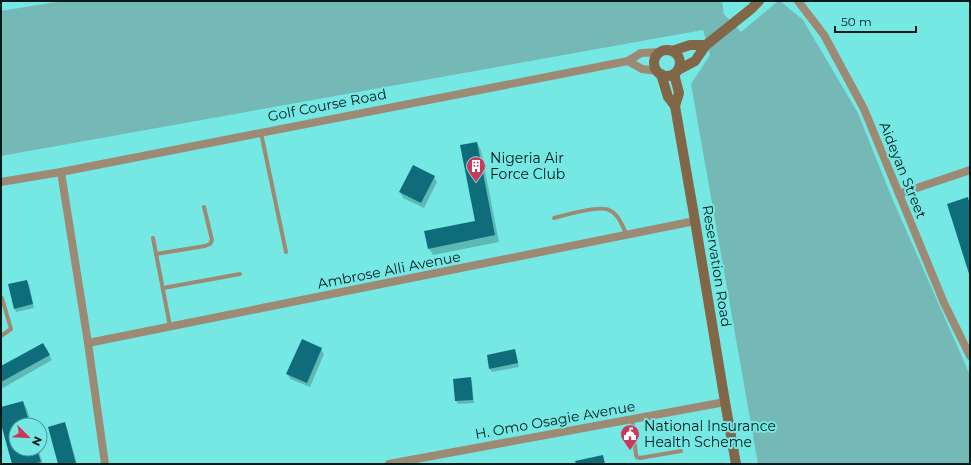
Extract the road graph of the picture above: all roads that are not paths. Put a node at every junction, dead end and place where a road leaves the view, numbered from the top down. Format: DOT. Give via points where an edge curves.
graph roads {
  1 [pos="759,1"];
  2 [pos="798,1"];
  3 [pos="706,45"];
  4 [pos="672,51"];
  5 [pos="660,52"];
  6 [pos="628,61"];
  7 [pos="676,72"];
  8 [pos="659,73"];
  9 [pos="675,106"];
  10 [pos="261,132"];
  11 [pos="970,170"];
  12 [pos="61,172"];
  13 [pos="1,182"];
  14 [pos="899,194"];
  15 [pos="204,207"];
  16 [pos="554,218"];
  17 [pos="695,221"];
  18 [pos="627,235"];
  19 [pos="153,238"];
  20 [pos="286,252"];
  21 [pos="156,254"];
  22 [pos="240,274"];
  23 [pos="163,288"];
  24 [pos="1,297"];
  25 [pos="170,327"];
  26 [pos="1,336"];
  27 [pos="88,343"];
  28 [pos="970,356"];
  29 [pos="725,402"];
  30 [pos="632,419"];
  31 [pos="681,451"];
  32 [pos="410,462"];
  33 [pos="105,464"];
  34 [pos="389,464"];
  35 [pos="736,464"];
  1 -- 3 [label="street"];
  2 -- 14 [label="street, Aideyan Street" via="824,35 864,109"];
  3 -- 4 [label="street" via="690,44"];
  3 -- 7 [label="street" via="695,61"];
  4 -- 5 [label="street"];
  4 -- 7 [label="street" via="680,61"];
  5 -- 6 [label="street, Golf Course Road" via="641,53"];
  5 -- 8 [label="street" via="654,63"];
  6 -- 8 [label="street" via="642,69"];
  6 -- 10 [label="street, Golf Course Road"];
  7 -- 8 [label="street" via="668,76"];
  7 -- 9 [label="street, Reservation Road" via="679,94"];
  8 -- 9 [label="street" via="668,97"];
  9 -- 17 [label="street, Reservation Road"];
  10 -- 12 [label="street, Golf Course Road"];
  10 -- 20 [label="lane"];
  11 -- 14 [label="street"];
  12 -- 13 [label="street, Golf Course Road"];
  12 -- 27 [label="street"];
  14 -- 28 [label="street, Aideyan Street" via="944,303"];
  15 -- 21 [label="lane" via="212,240 210,244"];
  16 -- 18 [label="lane" via="600,208 608,209 615,214"];
  17 -- 18 [label="street, Ambrose Alli Avenue"];
  17 -- 29 [label="street, Reservation Road"];
  18 -- 25 [label="street, Ambrose Alli Avenue"];
  19 -- 21 [label="lane"];
  21 -- 23 [label="lane"];
  22 -- 23 [label="lane"];
  23 -- 25 [label="lane"];
  24 -- 26 [label="lane" via="11,329"];
  25 -- 27 [label="street, Ambrose Alli Avenue"];
  27 -- 33 [label="street"];
  29 -- 30 [label="street, H. Omo Osagie Avenue"];
  29 -- 35 [label="street, Reservation Road"];
  30 -- 31 [label="lane" via="637,457"];
  30 -- 32 [label="street, H. Omo Osagie Avenue"];
  32 -- 34 [label="street, H. Omo Osagie Avenue"];
}
